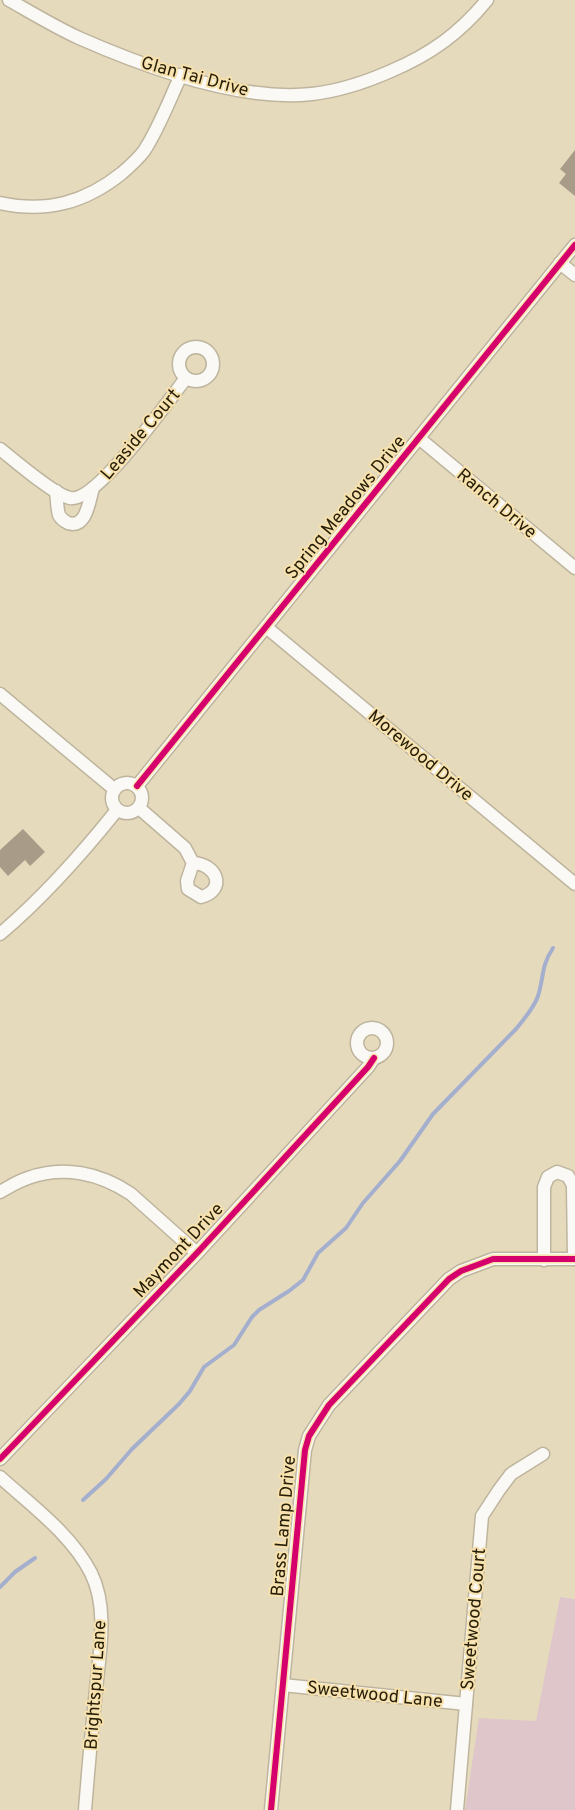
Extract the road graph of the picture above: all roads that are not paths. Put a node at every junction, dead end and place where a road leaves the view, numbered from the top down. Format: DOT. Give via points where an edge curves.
graph roads {
  1 [pos="9,0"];
  2 [pos="487,0"];
  3 [pos="181,75"];
  4 [pos="0,203"];
  5 [pos="575,245"];
  6 [pos="560,263"];
  7 [pos="575,275"];
  8 [pos="186,378"];
  9 [pos="420,439"];
  10 [pos="0,449"];
  11 [pos="93,488"];
  12 [pos="56,491"];
  13 [pos="575,568"];
  14 [pos="266,628"];
  15 [pos="0,694"];
  16 [pos="137,786"];
  17 [pos="114,789"];
  18 [pos="139,808"];
  19 [pos="117,810"];
  20 [pos="193,864"];
  21 [pos="575,884"];
  22 [pos="0,934"];
  23 [pos="374,1058"];
  24 [pos="0,1192"];
  25 [pos="197,1253"];
  26 [pos="574,1259"];
  27 [pos="544,1260"];
  28 [pos="543,1454"];
  29 [pos="0,1459"];
  30 [pos="0,1477"];
  31 [pos="283,1685"];
  32 [pos="466,1704"];
  33 [pos="85,1810"];
  34 [pos="271,1810"];
  35 [pos="457,1810"];
  1 -- 3 [label="street, Glan Tai Drive" via="77,37"];
  2 -- 3 [label="street, Glan Tai Drive" via="468,22 437,48 375,79 339,88 311,94 241,92"];
  3 -- 4 [label="street" via="143,153 107,185 70,202 20,207"];
  5 -- 6 [label="street, Spring Meadows Drive"];
  6 -- 7 [label="street"];
  6 -- 9 [label="street, Spring Meadows Drive"];
  8 -- 11 [label="street, Leaside Court" via="141,437"];
  9 -- 13 [label="street, Ranch Drive"];
  9 -- 14 [label="street, Spring Meadows Drive"];
  10 -- 12 [label="street, Leaside Court"];
  11 -- 12 [label="street, Leaside Court" via="70,498"];
  11 -- 12 [label="street, Leaside Court" via="85,516 72,524 59,515"];
  14 -- 16 [label="street, Spring Meadows Drive"];
  14 -- 21 [label="street, Morewood Drive"];
  15 -- 17 [label="street"];
  16 -- 17 [label="street" via="128,782"];
  16 -- 18 [label="street" via="143,799"];
  17 -- 19 [label="street" via="112,802"];
  18 -- 19 [label="street" via="131,813"];
  18 -- 20 [label="street" via="185,848"];
  19 -- 22 [label="street" via="51,888"];
  23 -- 25 [label="street, Maymont Drive"];
  24 -- 25 [label="street" via="44,1173 83,1172 120,1186"];
  25 -- 29 [label="street, Maymont Drive"];
  26 -- 27 [label="street, Brass Lamp Drive"];
  26 -- 27 [label="street, Brass Lamp Drive" via="573,1185 568,1176 557,1172 548,1176 544,1187"];
  27 -- 31 [label="street, Brass Lamp Drive" via="493,1259 461,1271 329,1405 318,1421 305,1450"];
  28 -- 32 [label="street, Sweetwood Court" via="511,1474 482,1516"];
  30 -- 33 [label="street, Brightspur Lane" via="72,1546 91,1573 98,1592 101,1630"];
  31 -- 32 [label="street, Sweetwood Lane"];
  31 -- 34 [label="street, Brass Lamp Drive"];
  32 -- 35 [label="street, Sweetwood Court"];
}
